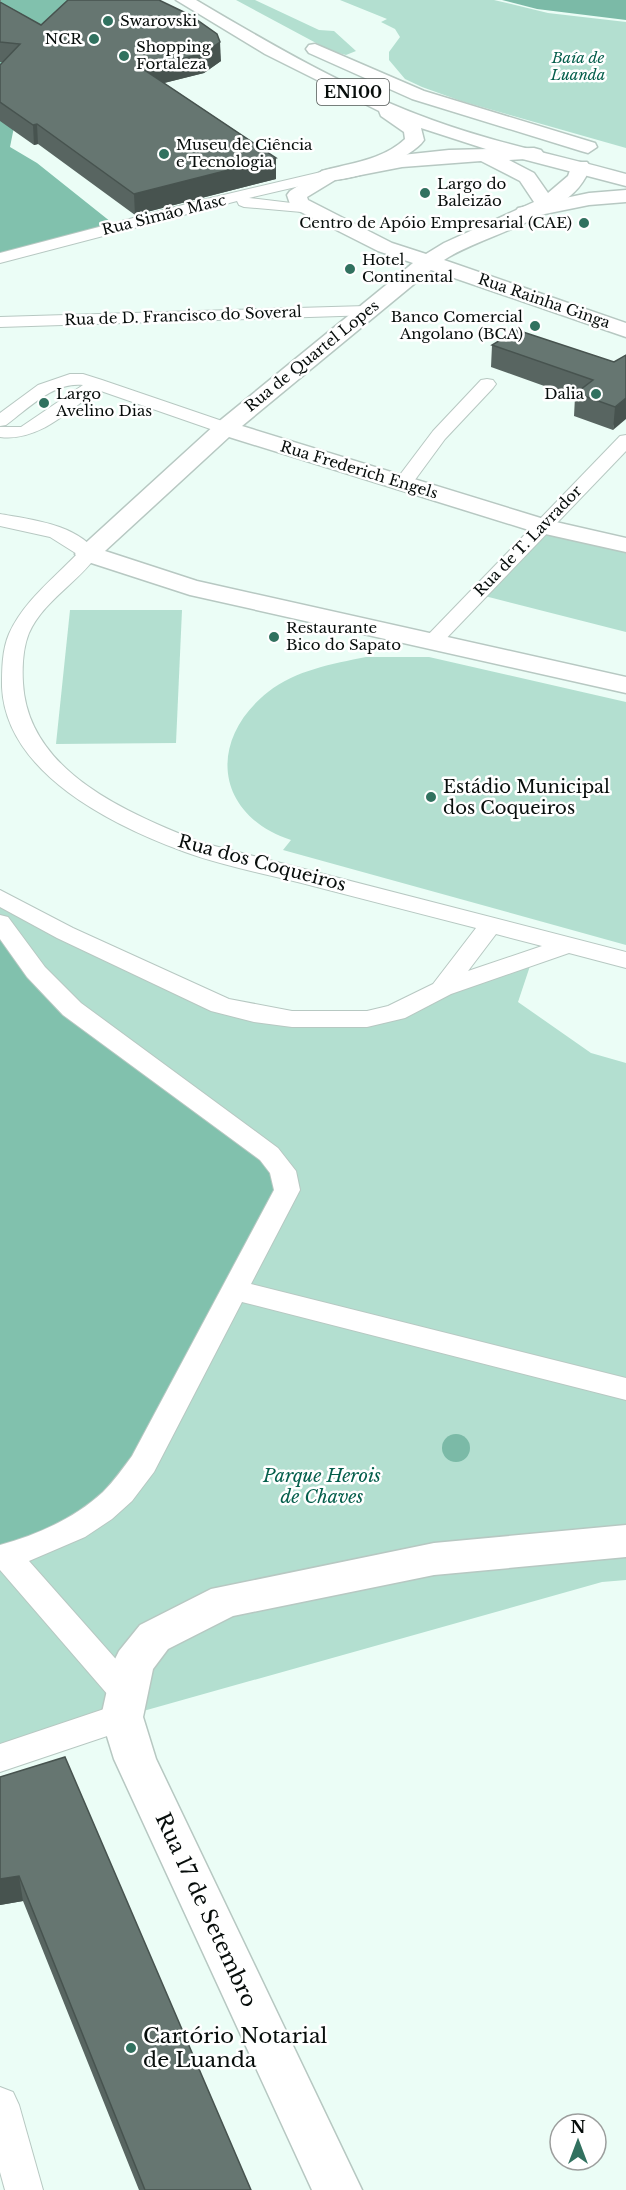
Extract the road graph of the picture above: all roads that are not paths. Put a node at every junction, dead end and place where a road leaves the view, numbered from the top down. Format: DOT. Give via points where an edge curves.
graph roads {
  1 [pos="184,0"];
  2 [pos="295,38"];
  3 [pos="377,104"];
  4 [pos="538,131"];
  5 [pos="605,152"];
  6 [pos="534,154"];
  7 [pos="482,155"];
  8 [pos="577,161"];
  9 [pos="626,161"];
  10 [pos="325,176"];
  11 [pos="626,180"];
  12 [pos="626,196"];
  13 [pos="545,204"];
  14 [pos="199,205"];
  15 [pos="308,210"];
  16 [pos="525,212"];
  17 [pos="449,248"];
  18 [pos="395,250"];
  19 [pos="0,258"];
  20 [pos="428,263"];
  21 [pos="366,311"];
  22 [pos="0,322"];
  23 [pos="626,330"];
  24 [pos="96,384"];
  25 [pos="487,384"];
  26 [pos="0,421"];
  27 [pos="225,428"];
  28 [pos="0,432"];
  29 [pos="626,440"];
  30 [pos="402,484"];
  31 [pos="0,520"];
  32 [pos="541,526"];
  33 [pos="626,545"];
  34 [pos="88,554"];
  35 [pos="430,643"];
  36 [pos="626,685"];
  37 [pos="0,897"];
  38 [pos="0,922"];
  39 [pos="492,923"];
  40 [pos="567,945"];
  41 [pos="626,960"];
  42 [pos="442,989"];
  43 [pos="234,1290"];
  44 [pos="626,1389"];
  45 [pos="626,1541"];
  46 [pos="3,1557"];
  47 [pos="124,1705"];
  48 [pos="0,1758"];
  49 [pos="0,2105"];
  50 [pos="24,2190"];
  51 [pos="338,2190"];
  1 -- 3 [label="street, EN100" via="292,62"];
  2 -- 4 [label="street, EN100" via="418,95"];
  3 -- 6 [label="street, EN100" via="454,133"];
  3 -- 10 [label="street" via="412,130 415,140 396,155"];
  4 -- 5 [label="street, EN100"];
  4 -- 8 [label="street" via="561,142"];
  6 -- 7 [label="street"];
  6 -- 8 [label="street, EN100"];
  7 -- 10 [label="street" via="422,158"];
  7 -- 13 [label="street" via="527,177"];
  8 -- 9 [label="street"];
  8 -- 11 [label="street, EN100"];
  8 -- 13 [label="street, Rua de Quartel Lopes" via="581,173 576,182"];
  10 -- 14 [label="street, Rua Simão Masc"];
  10 -- 15 [label="street" via="297,195 298,203"];
  12 -- 16 [label="street"];
  13 -- 16 [label="street, Rua de Quartel Lopes"];
  14 -- 15 [label="street" via="241,202"];
  14 -- 19 [label="street, Rua Simão Masc"];
  15 -- 18 [label="street, Rua Rainha Ginga"];
  16 -- 17 [label="street, Rua de Quartel Lopes"];
  17 -- 18 [label="street"];
  17 -- 20 [label="street, Rua de Quartel Lopes"];
  18 -- 20 [label="street, Rua Rainha Ginga"];
  20 -- 21 [label="street, Rua de Quartel Lopes"];
  20 -- 23 [label="street, Rua Rainha Ginga"];
  21 -- 22 [label="street, Rua de D. Francisco do Soveral"];
  21 -- 27 [label="street, Rua de Quartel Lopes"];
  24 -- 26 [label="street" via="77,378 56,382"];
  24 -- 27 [label="street, Rua Frederich Engels"];
  24 -- 28 [label="street" via="27,431"];
  25 -- 30 [label="street" via="439,435"];
  27 -- 30 [label="street, Rua Frederich Engels"];
  27 -- 34 [label="street, Rua de Quartel Lopes"];
  29 -- 32 [label="street, Rua de T. Lavrador"];
  30 -- 32 [label="street, Rua Frederich Engels"];
  31 -- 34 [label="street" via="42,527 70,538"];
  32 -- 33 [label="street, Rua Frederich Engels"];
  32 -- 35 [label="street, Rua de T. Lavrador"];
  34 -- 35 [label="street" via="190,587"];
  34 -- 39 [label="street, Rua dos Coqueiros" via="34,611 19,634 13,658 12,701 20,722 52,768 78,789 141,827 195,848"];
  35 -- 36 [label="street"];
  37 -- 42 [label="street" via="65,933 220,1005 254,1014 367,1019 396,1012"];
  38 -- 43 [label="street" via="36,972 72,1009 252,1140 283,1171 287,1190"];
  39 -- 40 [label="street, Rua dos Coqueiros"];
  39 -- 42 [label="street"];
  40 -- 41 [label="street, Rua dos Coqueiros"];
  40 -- 42 [label="street"];
  43 -- 44 [label="street"];
  43 -- 46 [label="street" via="143,1464 114,1499 85,1523"];
  45 -- 47 [label="street" via="434,1559 225,1601 154,1637 134,1663"];
  46 -- 47 [label="street"];
  47 -- 48 [label="street"];
  47 -- 51 [label="street, Rua 17 de Setembro" via="135,1760"];
  49 -- 50 [label="street"];
}
